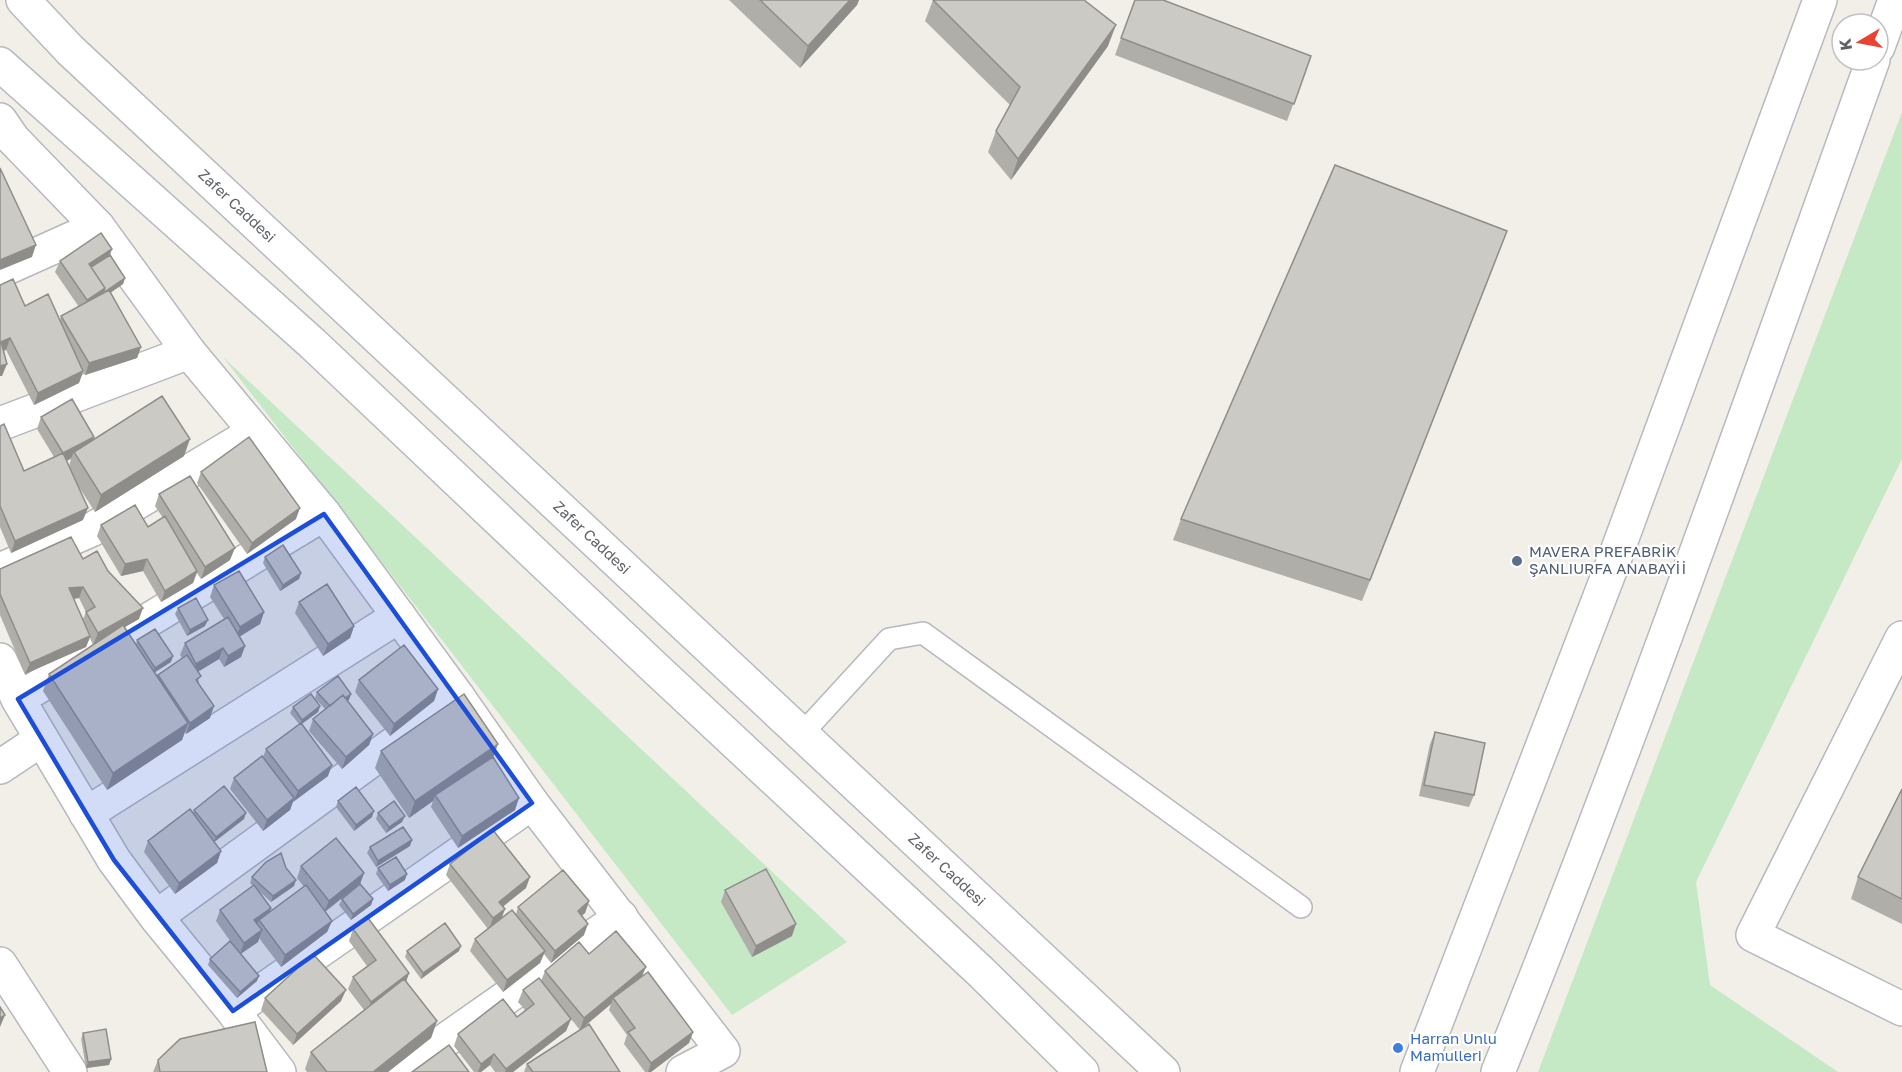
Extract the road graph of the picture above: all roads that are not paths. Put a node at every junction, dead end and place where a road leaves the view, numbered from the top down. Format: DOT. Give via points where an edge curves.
graph roads {
  1 [pos="23,0"];
  2 [pos="1820,0"];
  3 [pos="0,64"];
  4 [pos="1870,72"];
  5 [pos="4,134"];
  6 [pos="98,227"];
  7 [pos="0,271"];
  8 [pos="189,352"];
  9 [pos="0,424"];
  10 [pos="255,432"];
  11 [pos="324,514"];
  12 [pos="0,570"];
  13 [pos="399,616"];
  14 [pos="1902,638"];
  15 [pos="0,660"];
  16 [pos="458,697"];
  17 [pos="18,699"];
  18 [pos="801,735"];
  19 [pos="42,739"];
  20 [pos="0,767"];
  21 [pos="532,803"];
  22 [pos="86,814"];
  23 [pos="1301,906"];
  24 [pos="156,917"];
  25 [pos="621,917"];
  26 [pos="0,964"];
  27 [pos="1902,1009"];
  28 [pos="233,1011"];
  29 [pos="70,1072"];
  30 [pos="279,1072"];
  31 [pos="400,1072"];
  32 [pos="683,1072"];
  33 [pos="1082,1072"];
  34 [pos="1163,1072"];
  35 [pos="1417,1072"];
  36 [pos="1498,1072"];
  1 -- 18 [label="main road, Zafer Caddesi" via="78,58"];
  2 -- 35 [label="main road" via="1614,560"];
  3 -- 33 [label="main road" via="313,344 982,973"];
  4 -- 36 [label="main road" via="1721,485"];
  5 -- 6 [label="main road"];
  6 -- 7 [label="main road"];
  6 -- 8 [label="main road"];
  8 -- 9 [label="main road"];
  8 -- 10 [label="main road"];
  10 -- 11 [label="main road"];
  10 -- 12 [label="main road" via="91,530"];
  11 -- 13 [label="main road"];
  11 -- 17 [label="main road"];
  13 -- 16 [label="main road"];
  13 -- 22 [label="main road"];
  14 -- 27 [label="main road" via="1753,935"];
  15 -- 17 [label="main road"];
  16 -- 21 [label="main road"];
  16 -- 24 [label="main road"];
  17 -- 19 [label="main road"];
  18 -- 23 [label="lane" via="889,639 923,633"];
  18 -- 34 [label="main road, Zafer Caddesi"];
  19 -- 20 [label="main road"];
  19 -- 22 [label="main road"];
  21 -- 25 [label="main road"];
  21 -- 28 [label="main road"];
  22 -- 24 [label="main road"];
  24 -- 28 [label="main road"];
  25 -- 31 [label="main road"];
  25 -- 32 [label="main road" via="723,1051"];
  26 -- 29 [label="main road"];
  28 -- 30 [label="main road"];
}
